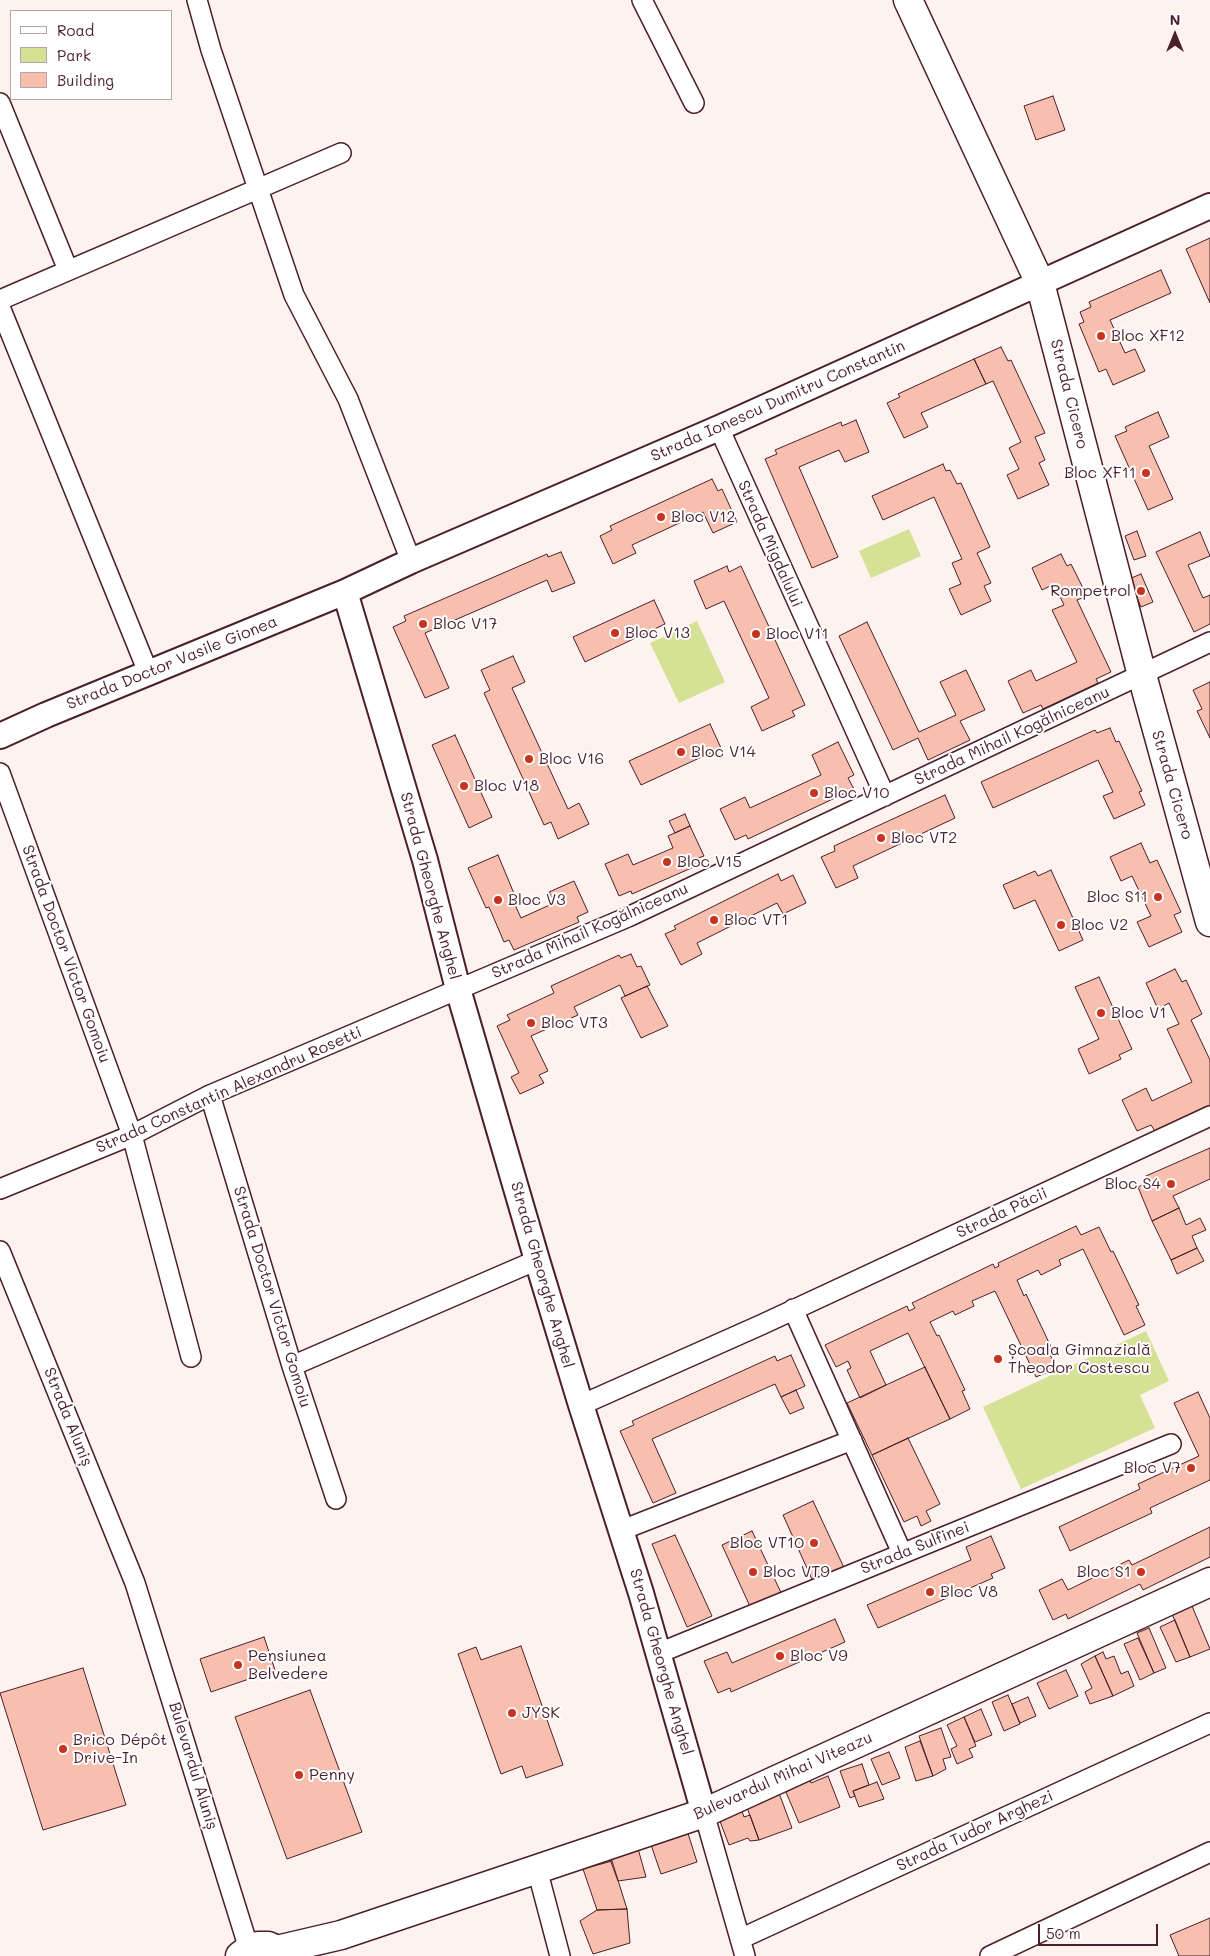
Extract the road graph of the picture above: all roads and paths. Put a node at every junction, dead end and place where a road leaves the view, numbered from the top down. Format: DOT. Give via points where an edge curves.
graph roads {
  1 [pos="197,0"];
  2 [pos="642,0"];
  3 [pos="908,0"];
  4 [pos="0,103"];
  5 [pos="694,103"];
  6 [pos="341,153"];
  7 [pos="258,188"];
  8 [pos="1210,206"];
  9 [pos="68,270"];
  10 [pos="1040,283"];
  11 [pos="0,300"];
  12 [pos="0,307"];
  13 [pos="718,428"];
  14 [pos="412,561"];
  15 [pos="345,592"];
  16 [pos="1210,642"];
  17 [pos="148,672"];
  18 [pos="1142,675"];
  19 [pos="0,736"];
  20 [pos="0,773"];
  21 [pos="885,796"];
  22 [pos="1210,922"];
  23 [pos="458,989"];
  24 [pos="210,1095"];
  25 [pos="1210,1116"];
  26 [pos="132,1135"];
  27 [pos="0,1190"];
  28 [pos="0,1251"];
  29 [pos="537,1260"];
  30 [pos="793,1309"];
  31 [pos="190,1358"];
  32 [pos="292,1366"];
  33 [pos="581,1405"];
  34 [pos="852,1440"];
  35 [pos="1171,1444"];
  36 [pos="336,1500"];
  37 [pos="622,1530"];
  38 [pos="902,1553"];
  39 [pos="1210,1582"];
  40 [pos="135,1583"];
  41 [pos="659,1653"];
  42 [pos="1210,1723"];
  43 [pos="704,1813"];
  44 [pos="1210,1852"];
  45 [pos="537,1870"];
  46 [pos="341,1935"];
  47 [pos="743,1947"];
  48 [pos="245,1952"];
  49 [pos="280,1953"];
  50 [pos="315,1956"];
  51 [pos="560,1956"];
  52 [pos="990,1956"];
  1 -- 7 [label="street"];
  2 -- 5 [label="street"];
  3 -- 10 [label="main road, Strada Cicero"];
  4 -- 9 [label="street"];
  6 -- 7 [label="street"];
  7 -- 9 [label="street"];
  7 -- 14 [label="street" via="294,295 348,399"];
  8 -- 10 [label="street, Strada Ionescu Dumitru Constantin"];
  9 -- 11 [label="street"];
  10 -- 13 [label="street, Strada Ionescu Dumitru Constantin"];
  10 -- 18 [label="main road, Strada Cicero"];
  12 -- 17 [label="street"];
  13 -- 14 [label="street, Strada Ionescu Dumitru Constantin"];
  13 -- 21 [label="street, Strada Migdalului"];
  14 -- 15 [label="street, Strada Ionescu Dumitru Constantin"];
  15 -- 17 [label="street, Strada Doctor Vasile Gionea"];
  15 -- 23 [label="street, Strada Gheorghe Anghel" via="425,860"];
  16 -- 18 [label="street, Strada Mihail Kogălniceanu"];
  17 -- 19 [label="street, Strada Doctor Vasile Gionea"];
  18 -- 21 [label="street, Strada Mihail Kogălniceanu"];
  18 -- 22 [label="main road, Strada Cicero"];
  20 -- 26 [label="street, Strada Doctor Victor Gomoiu"];
  21 -- 23 [label="street, Strada Mihail Kogălniceanu" via="628,917"];
  23 -- 24 [label="street, Strada Constantin Alexandru Rosetti"];
  23 -- 29 [label="street, Strada Gheorghe Anghel"];
  24 -- 26 [label="street, Strada Constantin Alexandru Rosetti"];
  24 -- 32 [label="street, Strada Doctor Victor Gomoiu"];
  25 -- 30 [label="street, Strada Păcii"];
  26 -- 27 [label="street, Strada Constantin Alexandru Rosetti"];
  26 -- 31 [label="street, Strada Doctor Victor Gomoiu"];
  28 -- 40 [label="street, Strada Aluniș"];
  29 -- 32 [label="street"];
  29 -- 33 [label="street, Strada Gheorghe Anghel"];
  30 -- 33 [label="street, Strada Păcii"];
  30 -- 34 [label="street"];
  32 -- 36 [label="street, Strada Doctor Victor Gomoiu"];
  33 -- 37 [label="street, Strada Gheorghe Anghel"];
  34 -- 37 [label="street"];
  34 -- 38 [label="street"];
  35 -- 38 [label="street, Strada Sulfinei"];
  37 -- 41 [label="street, Strada Gheorghe Anghel"];
  38 -- 41 [label="street, Strada Sulfinei"];
  39 -- 43 [label="main road, Bulevardul Mihai Viteazu"];
  40 -- 48 [label="street, Bulevardul Aluniș"];
  41 -- 43 [label="street, Strada Gheorghe Anghel"];
  42 -- 47 [label="street, Strada Tudor Arghezi"];
  43 -- 45 [label="main road, Bulevardul Mihai Viteazu"];
  43 -- 47 [label="street, Strada Gheorghe Anghel"];
  44 -- 52 [label="street"];
  45 -- 46 [label="main road, Bulevardul Mihai Viteazu"];
  45 -- 51 [label="street"];
  46 -- 49 [label="main road, Bulevardul Mihai Viteazu"];
  46 -- 50 [label="main road, Bulevardul Mihai Viteazu"];
  48 -- 49 [label="main road, Bulevardul Mihai Viteazu" via="258,1946 268,1946"];
}
